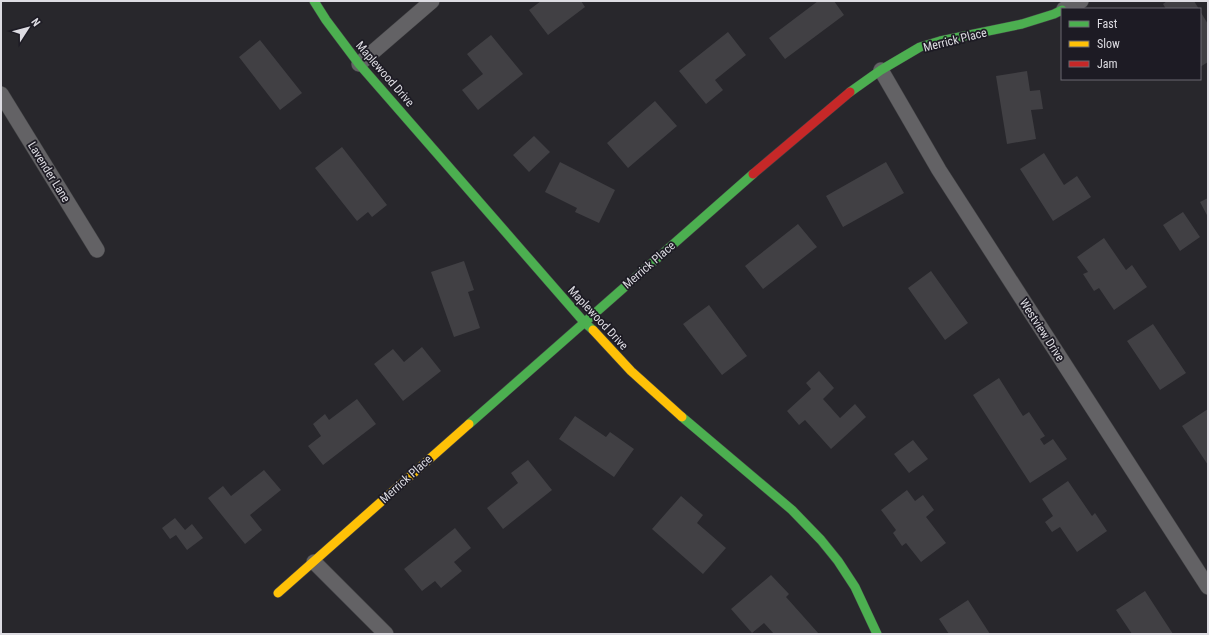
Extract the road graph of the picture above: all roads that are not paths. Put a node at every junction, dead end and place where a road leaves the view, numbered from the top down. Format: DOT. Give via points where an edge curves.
graph roads {
  1 [pos="314,1"];
  2 [pos="432,1"];
  3 [pos="1081,1"];
  4 [pos="1067,8"];
  5 [pos="1061,11"];
  6 [pos="359,64"];
  7 [pos="881,70"];
  8 [pos="1,94"];
  9 [pos="97,250"];
  10 [pos="584,322"];
  11 [pos="314,562"];
  12 [pos="1208,587"];
  13 [pos="278,593"];
  14 [pos="386,634"];
  15 [pos="877,634"];
  1 -- 6 [label="street, Maplewood Drive"];
  2 -- 6 [label="street"];
  3 -- 4 [label="street, Merrick Place"];
  5 -- 7 [label="street, Merrick Place" via="1022,24 940,41 920,48"];
  6 -- 10 [label="street, Maplewood Drive"];
  7 -- 10 [label="street, Merrick Place" via="846,94"];
  7 -- 12 [label="street, Westview Drive" via="939,170"];
  8 -- 9 [label="street, Lavender Lane"];
  10 -- 11 [label="street, Merrick Place"];
  10 -- 15 [label="street, Maplewood Drive" via="636,376 792,510 822,540 855,587"];
  11 -- 13 [label="street, Merrick Place"];
  11 -- 14 [label="street"];
}
